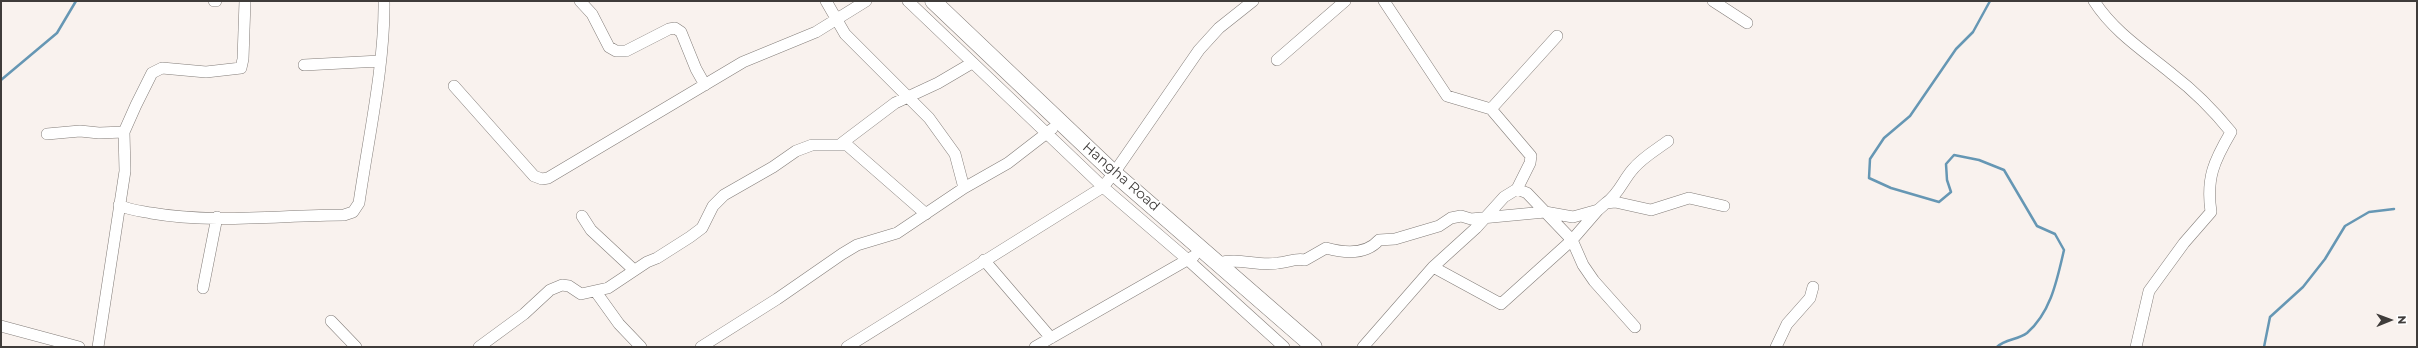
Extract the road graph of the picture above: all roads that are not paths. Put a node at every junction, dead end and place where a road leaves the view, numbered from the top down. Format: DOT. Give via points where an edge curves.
graph roads {
  1 [pos="245,1"];
  2 [pos="384,1"];
  3 [pos="580,1"];
  4 [pos="826,1"];
  5 [pos="866,1"];
  6 [pos="908,1"];
  7 [pos="934,1"];
  8 [pos="1253,1"];
  9 [pos="1345,1"];
  10 [pos="1384,1"];
  11 [pos="1713,1"];
  12 [pos="2094,1"];
  13 [pos="835,20"];
  14 [pos="1747,23"];
  15 [pos="1557,36"];
  16 [pos="1277,60"];
  17 [pos="380,61"];
  18 [pos="972,63"];
  19 [pos="304,65"];
  20 [pos="705,85"];
  21 [pos="454,86"];
  22 [pos="908,97"];
  23 [pos="1491,109"];
  24 [pos="1060,122"];
  25 [pos="124,132"];
  26 [pos="1048,133"];
  27 [pos="47,134"];
  28 [pos="1668,141"];
  29 [pos="842,143"];
  30 [pos="1114,173"];
  31 [pos="1102,187"];
  32 [pos="964,188"];
  33 [pos="1517,189"];
  34 [pos="119,204"];
  35 [pos="1724,206"];
  36 [pos="1602,207"];
  37 [pos="1545,212"];
  38 [pos="926,214"];
  39 [pos="582,216"];
  40 [pos="217,217"];
  41 [pos="1486,218"];
  42 [pos="1572,240"];
  43 [pos="1205,250"];
  44 [pos="984,260"];
  45 [pos="1188,260"];
  46 [pos="1220,263"];
  47 [pos="1433,267"];
  48 [pos="634,270"];
  49 [pos="1813,287"];
  50 [pos="203,288"];
  51 [pos="596,292"];
  52 [pos="331,321"];
  53 [pos="1,326"];
  54 [pos="1635,327"];
  55 [pos="1051,338"];
  56 [pos="854,345"];
  57 [pos="79,347"];
  58 [pos="98,347"];
  59 [pos="356,347"];
  60 [pos="479,347"];
  61 [pos="641,347"];
  62 [pos="701,347"];
  63 [pos="1035,347"];
  64 [pos="1284,347"];
  65 [pos="1314,347"];
  66 [pos="1363,347"];
  67 [pos="1776,347"];
  68 [pos="2136,347"];
  1 -- 25 [label="street" via="241,68 201,72 162,68 152,73"];
  2 -- 17 [label="street"];
  3 -- 20 [label="street" via="592,14 609,47 616,51 626,51 669,29 675,28 681,32"];
  4 -- 13 [label="street"];
  5 -- 13 [label="street"];
  6 -- 18 [label="street"];
  7 -- 24 [label="highway, Hangha Road"];
  8 -- 30 [label="street" via="1219,28 1198,50"];
  9 -- 16 [label="street"];
  10 -- 23 [label="street" via="1448,96"];
  11 -- 14 [label="street"];
  12 -- 68 [label="street" via="2128,41 2173,75 2231,132 2211,172 2208,193 2211,212 2184,243 2149,291"];
  13 -- 20 [label="street" via="816,32 761,53"];
  13 -- 22 [label="street" via="854,43"];
  15 -- 23 [label="street"];
  17 -- 19 [label="street"];
  17 -- 40 [label="street" via="359,203 353,212 344,215"];
  18 -- 22 [label="street"];
  18 -- 26 [label="street"];
  20 -- 21 [label="street" via="556,174 542,179 534,176"];
  22 -- 29 [label="street" via="895,103"];
  22 -- 32 [label="street" via="929,118 955,154"];
  23 -- 33 [label="street" via="1531,156"];
  24 -- 26 [label="street"];
  24 -- 30 [label="highway, Hangha Road"];
  25 -- 27 [label="street" via="80,131"];
  25 -- 34 [label="street" via="124,171"];
  26 -- 31 [label="street"];
  26 -- 32 [label="street" via="1008,163"];
  28 -- 36 [label="street" via="1632,170 1615,197"];
  29 -- 38 [label="street" via="855,150"];
  29 -- 48 [label="street" via="804,146 773,167 737,186 718,200 702,228"];
  30 -- 31 [label="street"];
  30 -- 43 [label="highway, Hangha Road"];
  31 -- 44 [label="street"];
  31 -- 45 [label="street"];
  32 -- 38 [label="street"];
  33 -- 37 [label="street" via="1527,193"];
  33 -- 41 [label="street" via="1504,196"];
  34 -- 40 [label="street" via="127,209 165,215"];
  34 -- 58 [label="street"];
  35 -- 36 [label="street" via="1689,198 1651,210 1615,202"];
  36 -- 37 [label="street" via="1573,217"];
  36 -- 42 [label="street"];
  37 -- 41 [label="street"];
  37 -- 42 [label="street"];
  38 -- 62 [label="street" via="896,233 858,245 842,254"];
  39 -- 48 [label="street" via="592,230"];
  40 -- 50 [label="street"];
  41 -- 46 [label="street" via="1451,218 1439,226 1395,239 1379,240 1361,252 1326,248 1306,260 1296,258 1265,264 1227,260"];
  41 -- 47 [label="street"];
  42 -- 47 [label="street" via="1500,304"];
  42 -- 54 [label="street" via="1583,265 1594,281"];
  43 -- 45 [label="street"];
  43 -- 46 [label="highway, Hangha Road"];
  44 -- 55 [label="street"];
  44 -- 56 [label="street"];
  45 -- 55 [label="street"];
  45 -- 64 [label="street"];
  46 -- 65 [label="highway, Hangha Road"];
  47 -- 66 [label="street"];
  48 -- 51 [label="street" via="608,288"];
  49 -- 67 [label="street" via="1810,298 1787,324"];
  51 -- 60 [label="street" via="581,294 569,286 562,285 550,290 524,314"];
  51 -- 61 [label="street" via="619,324"];
  52 -- 59 [label="street"];
  53 -- 57 [label="street"];
  55 -- 63 [label="street"];
}
